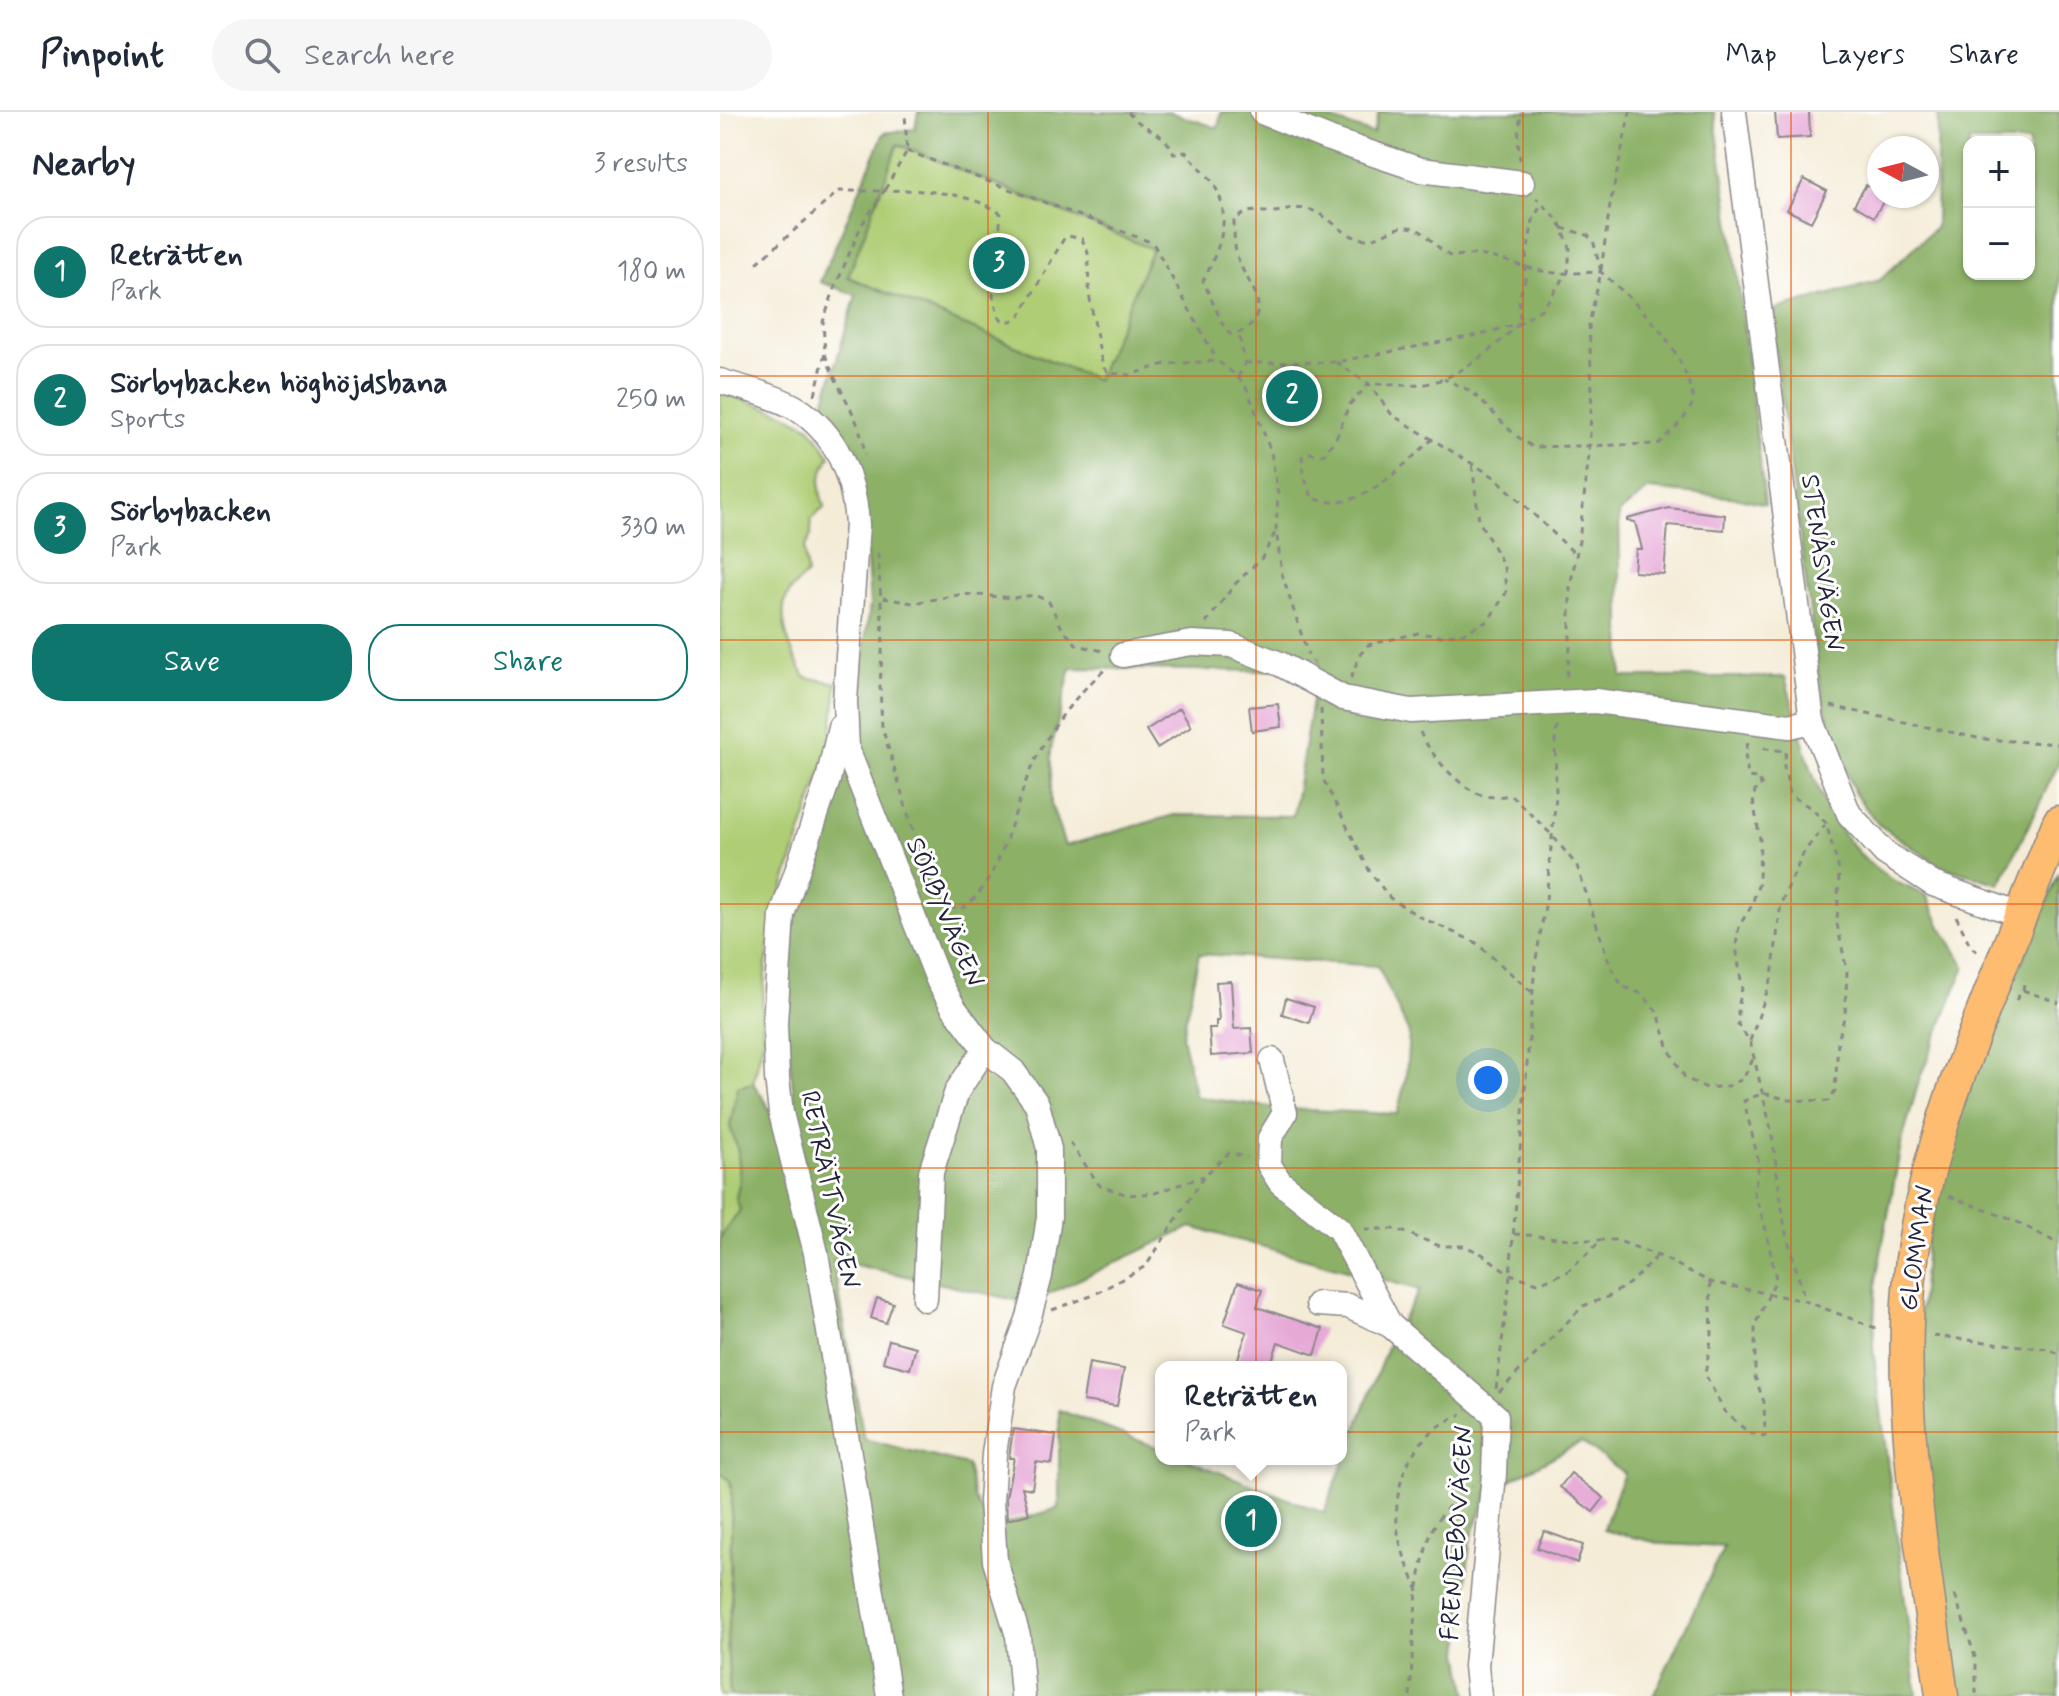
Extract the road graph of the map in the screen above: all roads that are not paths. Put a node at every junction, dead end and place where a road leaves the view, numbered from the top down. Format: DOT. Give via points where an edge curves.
graph roads {
  1 [pos="1262,112"];
  2 [pos="1734,112"];
  3 [pos="1522,183"];
  4 [pos="720,381"];
  5 [pos="1123,655"];
  6 [pos="845,701"];
  7 [pos="1812,711"];
  8 [pos="2059,822"];
  9 [pos="2020,915"];
  10 [pos="985,1049"];
  11 [pos="1272,1060"];
  12 [pos="925,1299"];
  13 [pos="1318,1304"];
  14 [pos="1390,1325"];
  15 [pos="889,1696"];
  16 [pos="1023,1696"];
  17 [pos="1479,1696"];
  18 [pos="1942,1696"];
  1 -- 3 [label="street" via="1421,170"];
  2 -- 7 [label="street, STENÅSVÄGEN"];
  4 -- 6 [label="street, SÖRBYVÄGEN" via="807,416 834,445 847,469 857,524"];
  5 -- 7 [label="street" via="1192,643 1231,645 1343,698 1411,711 1595,701 1790,726"];
  6 -- 10 [label="street, SÖRBYVÄGEN" via="847,749 926,951 954,1008"];
  6 -- 15 [label="street, RETRÄTTVÄGEN" via="828,780 782,915 777,1078 816,1253"];
  7 -- 9 [label="street, STENÅSVÄGEN" via="1849,814 1885,853 1933,884"];
  8 -- 9 [label="main road, GLOMMAN"];
  9 -- 18 [label="main road, GLOMMAN" via="1964,1057 1928,1170 1914,1240 1918,1338 1906,1362"];
  10 -- 12 [label="street" via="957,1091 931,1172"];
  10 -- 16 [label="street, SÖRBYVÄGEN" via="1013,1071 1037,1104 1049,1149 1049,1217 1040,1276 1004,1386 991,1501 995,1561 1018,1636"];
  11 -- 14 [label="street" via="1285,1113 1270,1138 1269,1165 1280,1182 1339,1229"];
  13 -- 14 [label="street" via="1348,1306"];
  14 -- 17 [label="street, FRENDEBOVÄGEN" via="1496,1416 1476,1666"];
}
